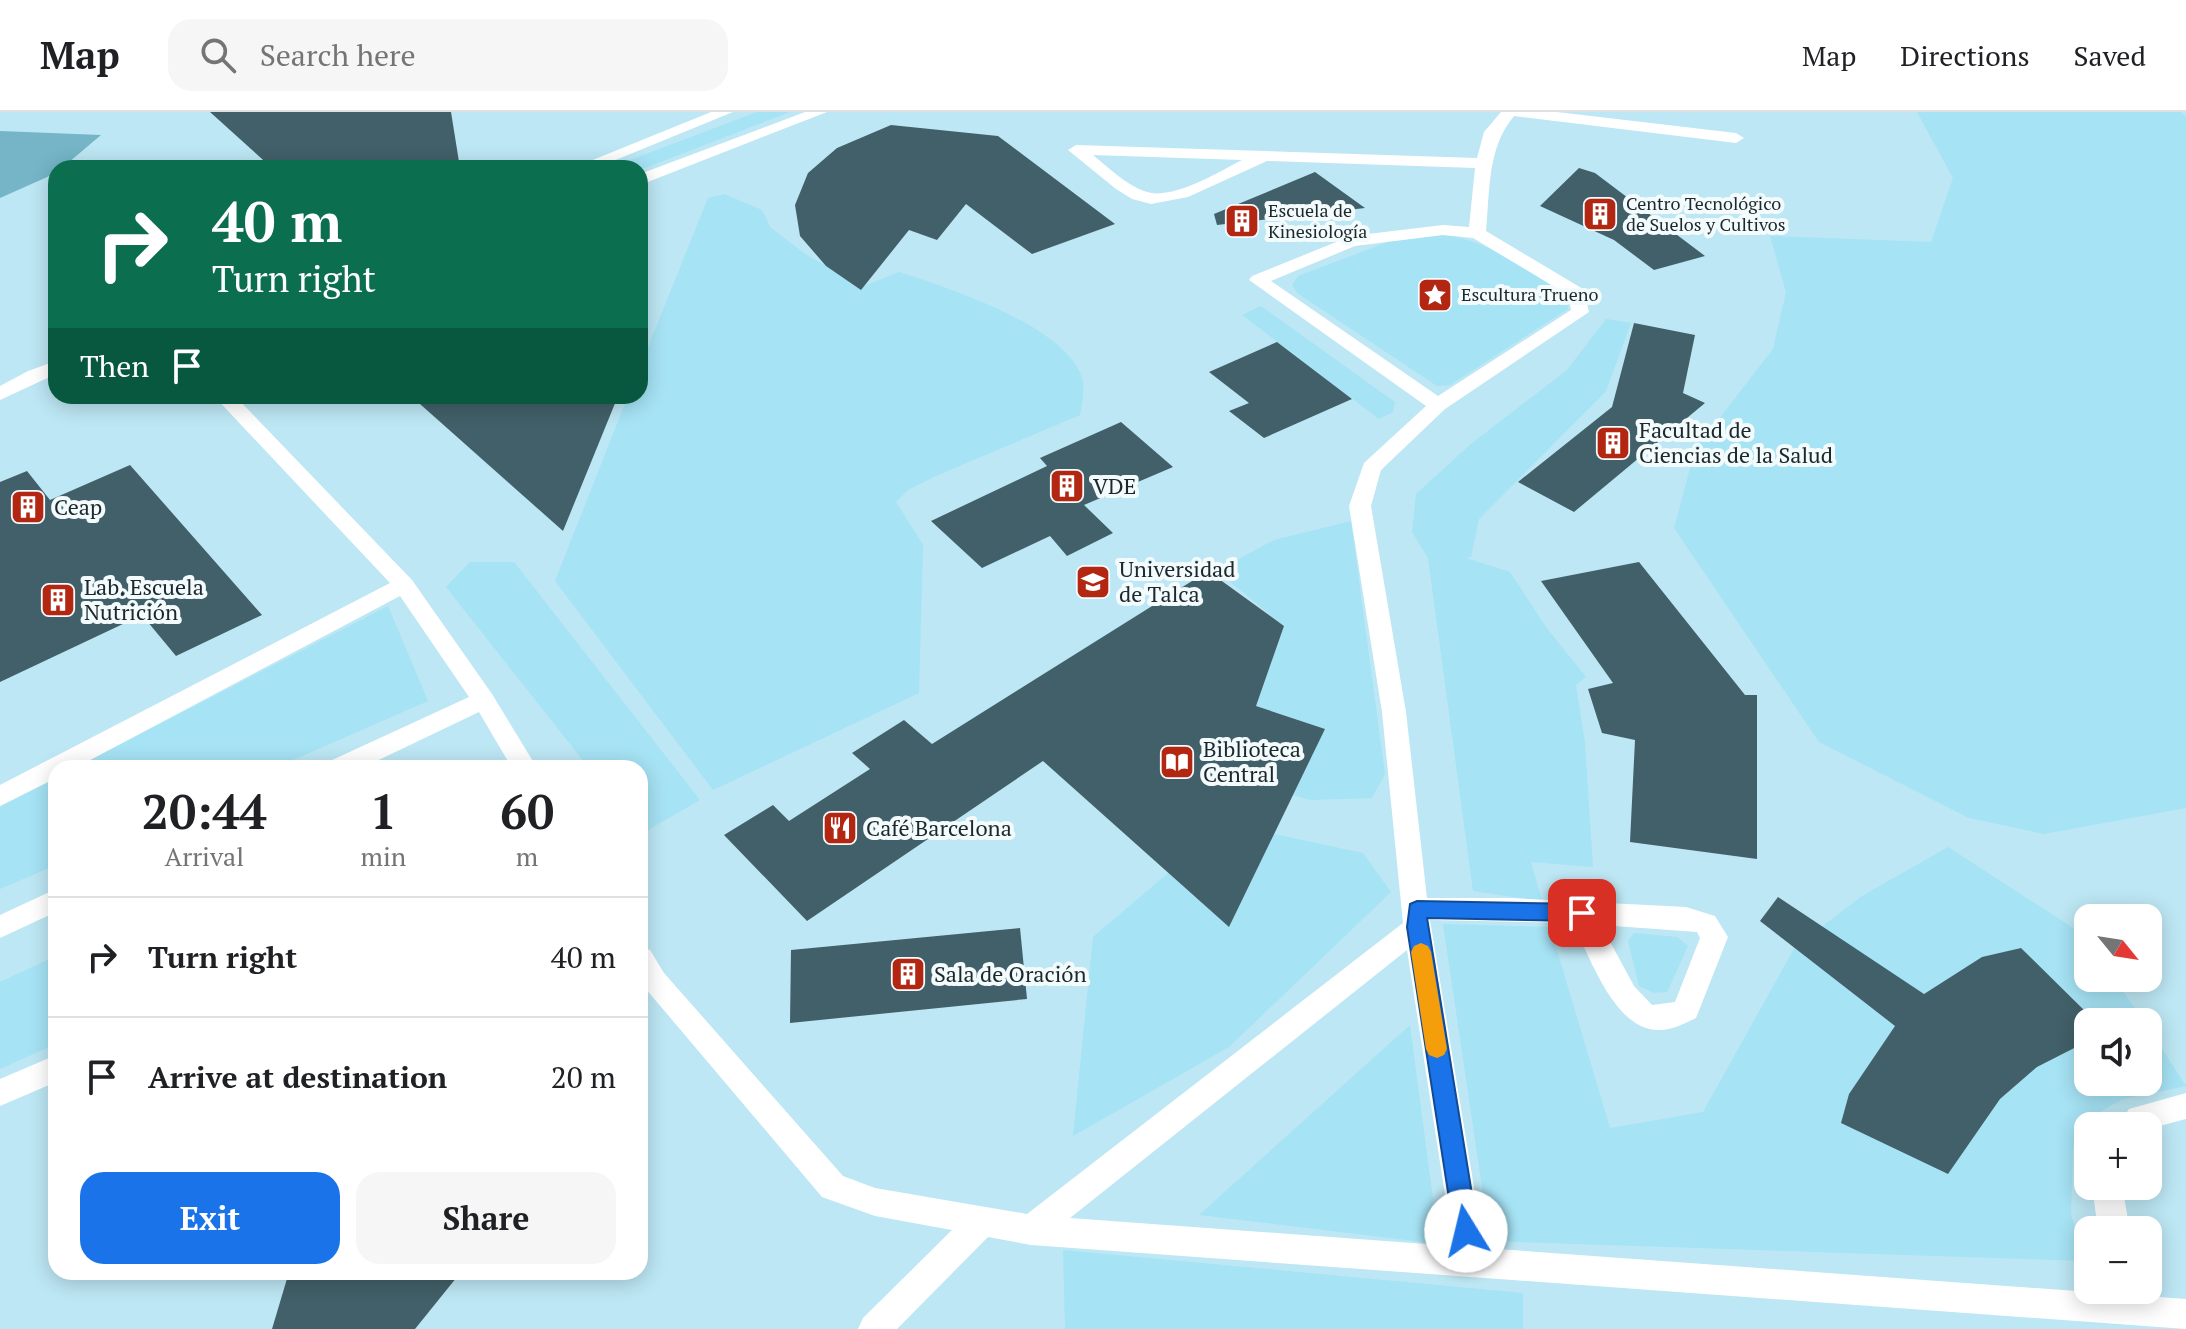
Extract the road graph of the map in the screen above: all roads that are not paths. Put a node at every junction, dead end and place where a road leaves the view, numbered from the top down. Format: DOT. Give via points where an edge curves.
graph roads {
  1 [pos="725,112"];
  2 [pos="819,112"];
  3 [pos="1509,112"];
  4 [pos="1518,112"];
  5 [pos="1736,138"];
  6 [pos="1267,154"];
  7 [pos="602,160"];
  8 [pos="1484,163"];
  9 [pos="648,177"];
  10 [pos="1477,233"];
  11 [pos="48,370"];
  12 [pos="0,394"];
  13 [pos="232,404"];
  14 [pos="1438,405"];
  15 [pos="404,585"];
  16 [pos="484,700"];
  17 [pos="69,760"];
  18 [pos="356,760"];
  19 [pos="520,760"];
  20 [pos="48,771"];
  21 [pos="0,796"];
  22 [pos="48,904"];
  23 [pos="1582,913"];
  24 [pos="1417,918"];
  25 [pos="0,927"];
  26 [pos="648,974"];
  27 [pos="48,1072"];
  28 [pos="0,1093"];
  29 [pos="2186,1106"];
  30 [pos="2162,1112"];
  31 [pos="983,1221"];
  32 [pos="1031,1230"];
  33 [pos="1471,1262"];
  34 [pos="2145,1311"];
  35 [pos="2186,1315"];
  36 [pos="874,1329"];
  1 -- 7 [label="lane"];
  2 -- 9 [label="lane"];
  3 -- 8 [label="lane" via="1492,132"];
  4 -- 5 [label="lane"];
  6 -- 6 [label="lane" via="1092,150 1076,150 1139,196 1156,200 1174,197"];
  6 -- 8 [label="lane"];
  8 -- 10 [label="lane"];
  10 -- 14 [label="lane" via="1577,293 1580,312"];
  10 -- 14 [label="lane" via="1405,232 1351,241 1258,280"];
  11 -- 12 [label="lane"];
  13 -- 15 [label="lane"];
  14 -- 24 [label="lane" via="1371,468 1360,506 1394,712"];
  15 -- 16 [label="lane"];
  15 -- 17 [label="lane"];
  16 -- 18 [label="lane"];
  16 -- 19 [label="lane"];
  20 -- 21 [label="lane"];
  22 -- 25 [label="lane"];
  23 -- 23 [label="lane" via="1628,1004 1646,1018 1670,1018 1686,1010 1714,937 1706,924 1686,918"];
  23 -- 24 [label="lane" via="1510,909"];
  24 -- 32 [label="lane"];
  24 -- 33 [label="lane"];
  26 -- 31 [label="lane" via="833,1187 875,1202"];
  27 -- 28 [label="lane"];
  29 -- 30 [label="lane"];
  31 -- 32 [label="lane"];
  31 -- 36 [label="lane"];
  32 -- 33 [label="lane"];
  33 -- 34 [label="lane"];
  34 -- 35 [label="lane"];
}
